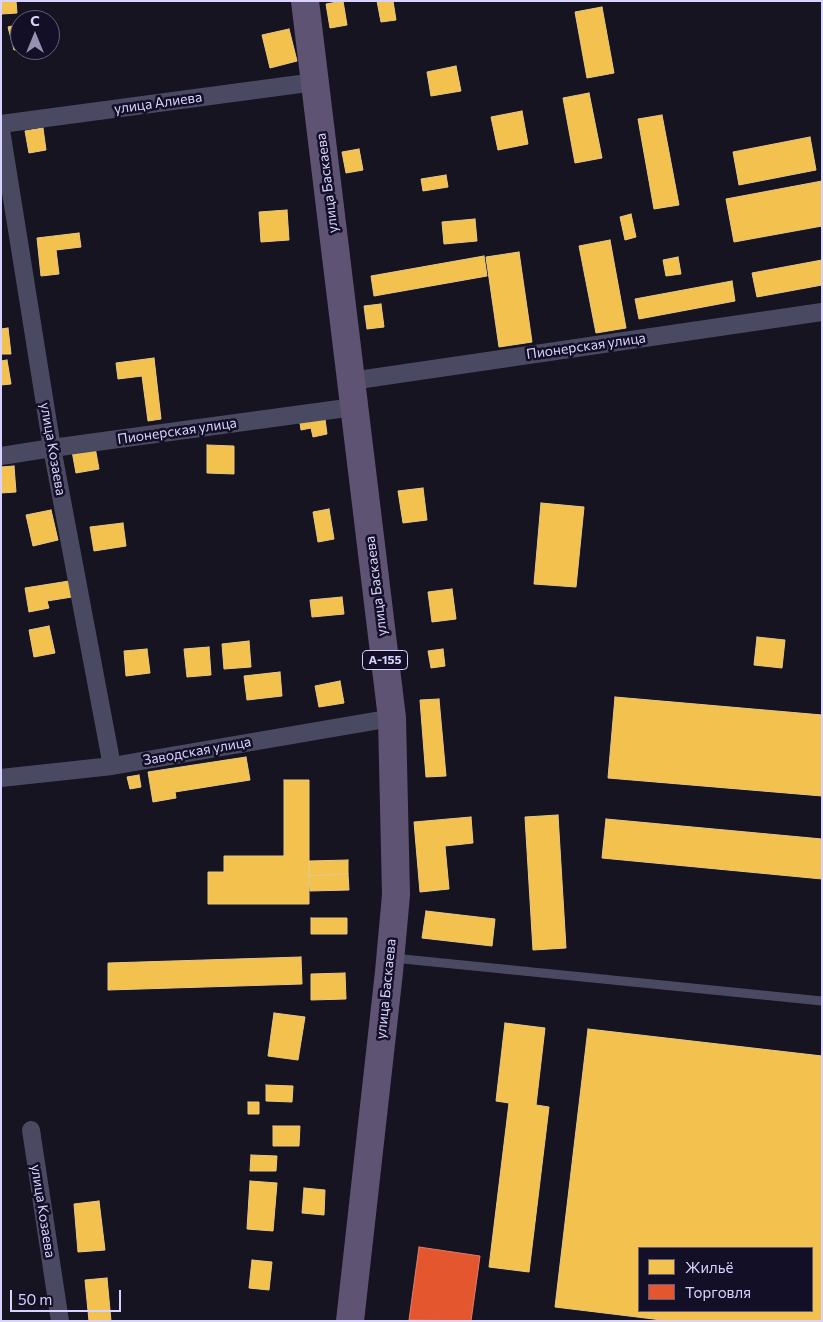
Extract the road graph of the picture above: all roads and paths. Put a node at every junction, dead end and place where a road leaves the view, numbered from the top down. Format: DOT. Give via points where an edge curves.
graph roads {
  1 [pos="305,1"];
  2 [pos="315,82"];
  3 [pos="1,124"];
  4 [pos="1,130"];
  5 [pos="822,312"];
  6 [pos="353,394"];
  7 [pos="52,448"];
  8 [pos="1,456"];
  9 [pos="392,718"];
  10 [pos="112,766"];
  11 [pos="1,778"];
  12 [pos="390,957"];
  13 [pos="822,1000"];
  14 [pos="30,1130"];
  15 [pos="60,1321"];
  16 [pos="350,1321"];
  1 -- 2 [label="main road, улица Баскаева / А-155"];
  2 -- 3 [label="street, улица Алиева"];
  2 -- 6 [label="main road, улица Баскаева / А-155"];
  4 -- 7 [label="street, улица Козаева"];
  5 -- 6 [label="street, Пионерская улица"];
  6 -- 7 [label="street, Пионерская улица"];
  6 -- 9 [label="main road, улица Баскаева / А-155"];
  7 -- 8 [label="street, Пионерская улица"];
  7 -- 10 [label="street, улица Козаева"];
  9 -- 10 [label="street, Заводская улица"];
  9 -- 12 [label="main road, улица Баскаева / А-155" via="396,895"];
  10 -- 11 [label="street, Заводская улица"];
  12 -- 13 [label="lane"];
  12 -- 16 [label="main road, улица Баскаева / А-155"];
  14 -- 15 [label="street, улица Козаева"];
}
